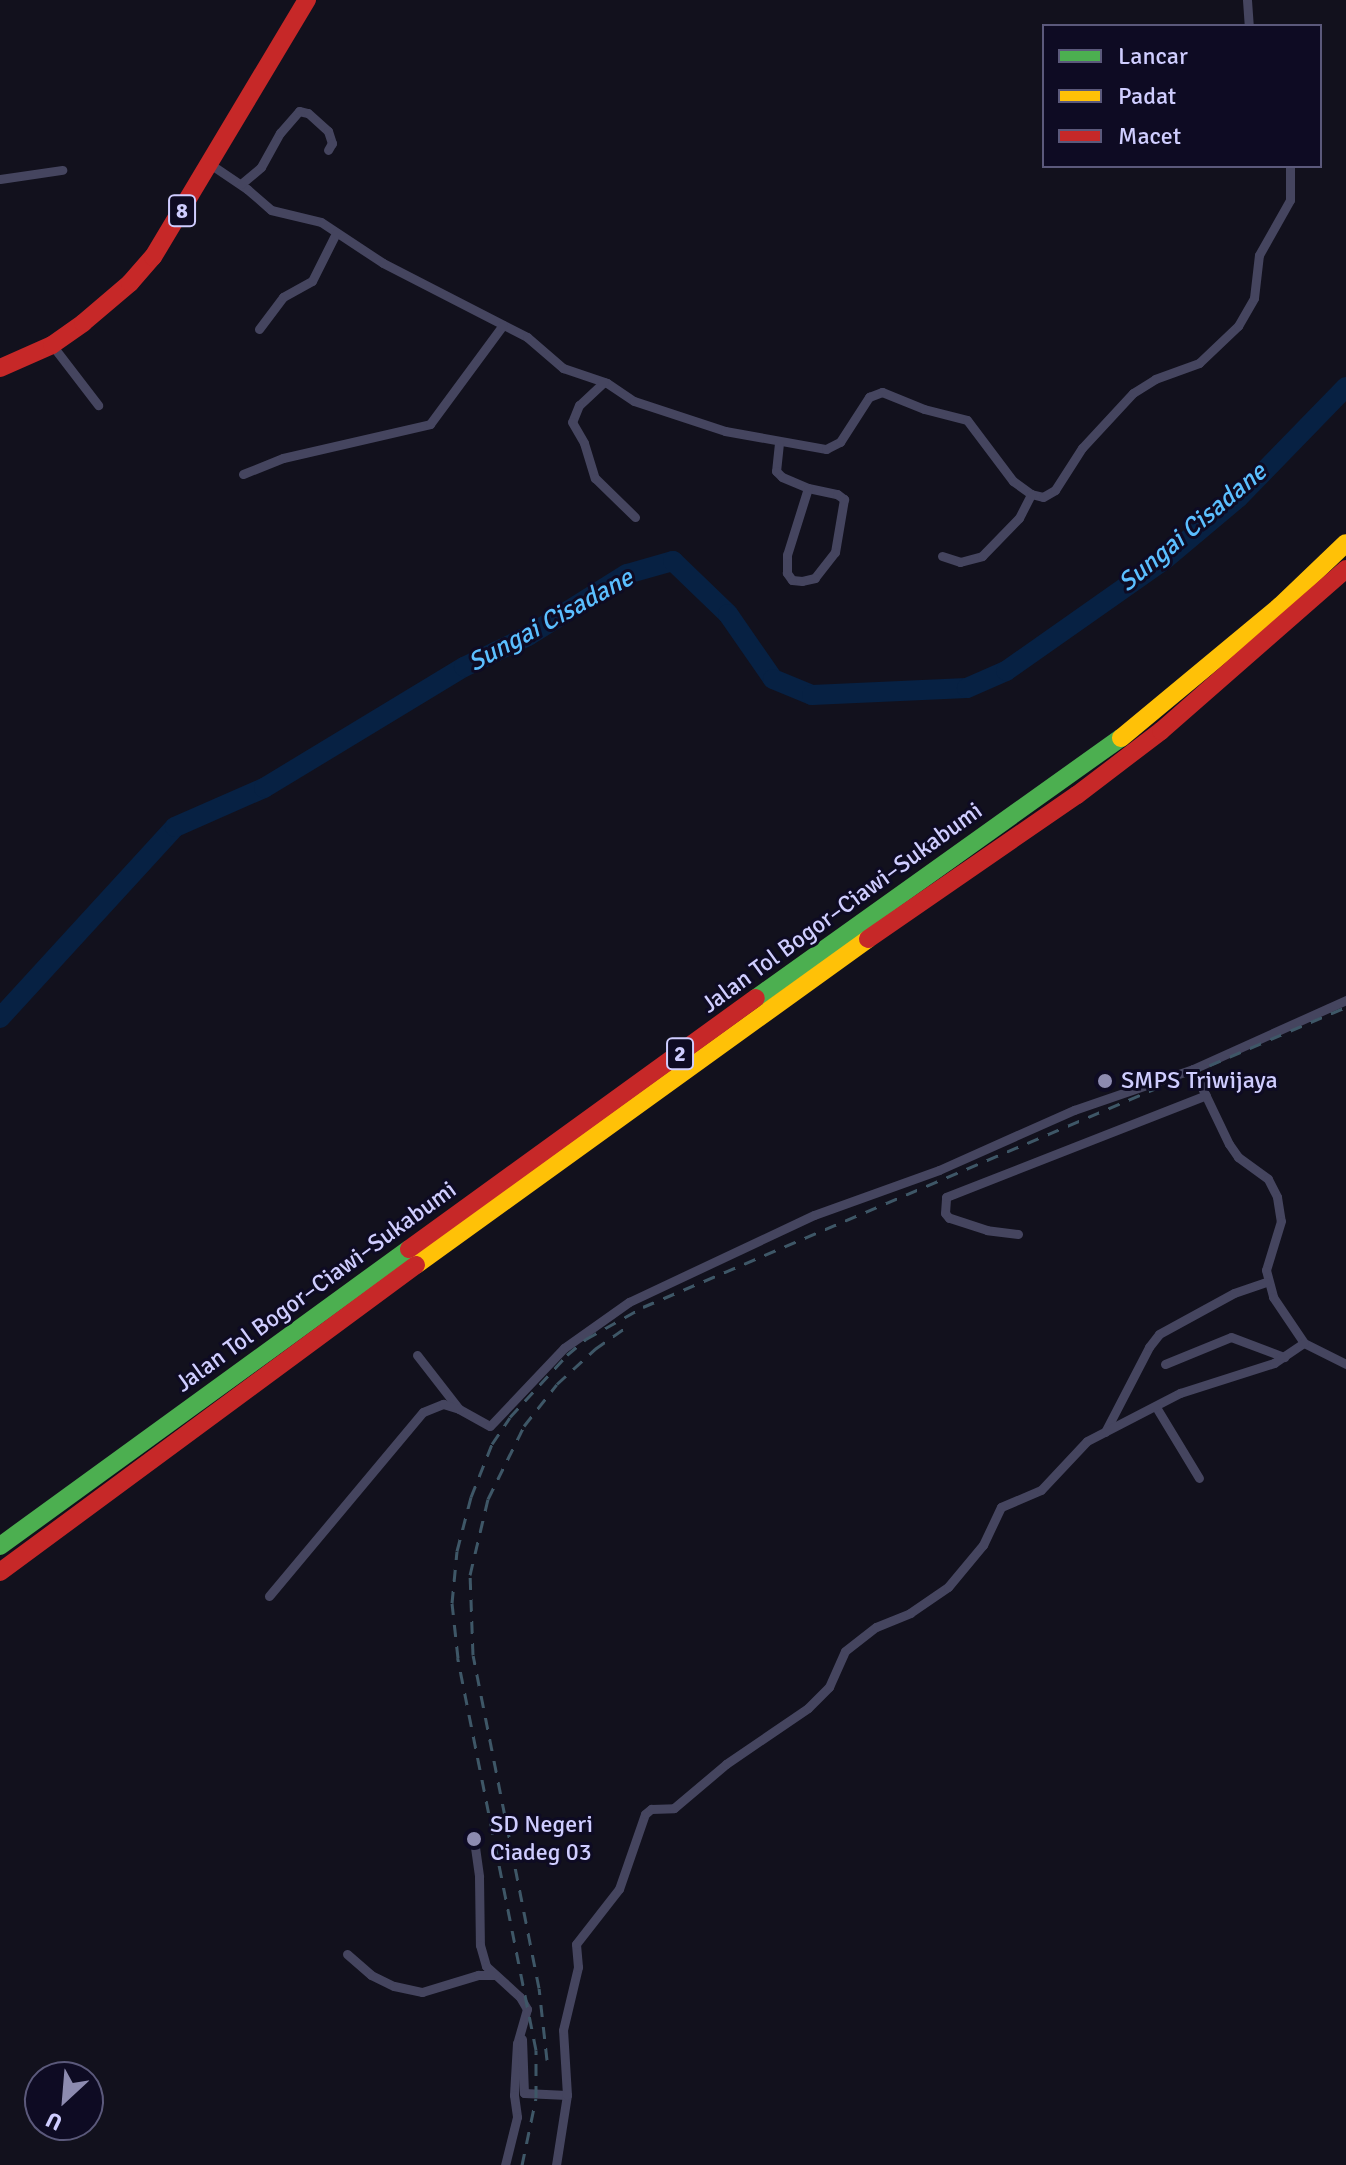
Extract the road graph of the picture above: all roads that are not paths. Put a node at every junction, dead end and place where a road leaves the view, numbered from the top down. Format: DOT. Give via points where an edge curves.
graph roads {
  1 [pos="307,0"];
  2 [pos="1247,0"];
  3 [pos="1249,24"];
  4 [pos="328,150"];
  5 [pos="210,164"];
  6 [pos="1290,168"];
  7 [pos="62,170"];
  8 [pos="0,179"];
  9 [pos="241,184"];
  10 [pos="336,233"];
  11 [pos="503,325"];
  12 [pos="259,329"];
  13 [pos="52,345"];
  14 [pos="0,368"];
  15 [pos="604,382"];
  16 [pos="98,405"];
  17 [pos="779,443"];
  18 [pos="243,474"];
  19 [pos="808,488"];
  20 [pos="1031,494"];
  21 [pos="635,517"];
  22 [pos="1346,543"];
  23 [pos="942,556"];
  24 [pos="1346,569"];
  25 [pos="1346,1000"];
  26 [pos="1193,1069"];
  27 [pos="1206,1095"];
  28 [pos="1018,1234"];
  29 [pos="1266,1282"];
  30 [pos="1304,1343"];
  31 [pos="417,1355"];
  32 [pos="1284,1357"];
  33 [pos="1165,1364"];
  34 [pos="1346,1364"];
  35 [pos="1156,1407"];
  36 [pos="459,1409"];
  37 [pos="1105,1432"];
  38 [pos="1199,1478"];
  39 [pos="0,1546"];
  40 [pos="0,1572"];
  41 [pos="269,1596"];
  42 [pos="474,1840"];
  43 [pos="347,1954"];
  44 [pos="495,1975"];
  45 [pos="522,2028"];
  46 [pos="567,2095"];
  47 [pos="505,2165"];
  48 [pos="556,2165"];
  1 -- 5 [label="highway, 8"];
  2 -- 3 [label="street"];
  4 -- 9 [label="street" via="328,131 299,111 261,167"];
  5 -- 9 [label="street"];
  5 -- 13 [label="highway, 8" via="166,237 130,283"];
  6 -- 20 [label="street" via="1290,200 1259,255 1254,298 1238,326 1199,363 1133,393 1082,448 1055,490 1043,497"];
  7 -- 8 [label="street"];
  9 -- 10 [label="street" via="278,214 315,219"];
  10 -- 11 [label="street"];
  10 -- 12 [label="street" via="312,281 283,297"];
  11 -- 15 [label="street" via="569,371"];
  11 -- 18 [label="street" via="430,424 283,458"];
  13 -- 14 [label="highway, 8"];
  13 -- 16 [label="street"];
  15 -- 17 [label="street" via="655,409"];
  15 -- 21 [label="street" via="579,405 572,422 595,478"];
  17 -- 19 [label="street" via="776,471"];
  17 -- 20 [label="street" via="835,447 869,397 882,392 967,420 1013,481"];
  19 -- 19 [label="street" via="787,555 792,580 815,578 840,539 844,499"];
  20 -- 23 [label="street" via="1019,518 982,556 960,562"];
  22 -- 39 [label="highway, Jalan Tol Bogor–Ciawi–Sukabumi / 2" via="1256,626 1066,779"];
  24 -- 40 [label="highway, Jalan Tol Bogor–Ciawi–Sukabumi / 2" via="1161,731 1077,795 925,898 301,1348"];
  25 -- 26 [label="street"];
  26 -- 27 [label="street"];
  26 -- 36 [label="street" via="1074,1110 939,1170 814,1215 629,1302 549,1361 495,1424 478,1422"];
  27 -- 28 [label="street" via="946,1197 949,1218"];
  27 -- 29 [label="street" via="1234,1152 1268,1179 1277,1197 1281,1221"];
  29 -- 30 [label="street"];
  29 -- 37 [label="street" via="1186,1316 1159,1334"];
  30 -- 32 [label="street"];
  30 -- 34 [label="street"];
  31 -- 36 [label="street"];
  32 -- 33 [label="street" via="1231,1337"];
  32 -- 35 [label="street" via="1254,1372 1188,1390"];
  35 -- 37 [label="street"];
  35 -- 38 [label="street"];
  36 -- 41 [label="street" via="443,1404 423,1412"];
  37 -- 46 [label="street" via="1082,1445 1041,1490 1001,1507 983,1545 948,1587 910,1613 876,1627 845,1651 829,1687 808,1708 726,1764 674,1808 645,1814 619,1889 576,1944 578,1967 563,2030"];
  42 -- 44 [label="street" via="480,1945 486,1966"];
  43 -- 44 [label="street" via="371,1975 422,1992"];
  44 -- 45 [label="street" via="527,2009"];
  45 -- 46 [label="street" via="524,2093"];
  45 -- 47 [label="street" via="514,2095 517,2117"];
  46 -- 48 [label="street"];
}
